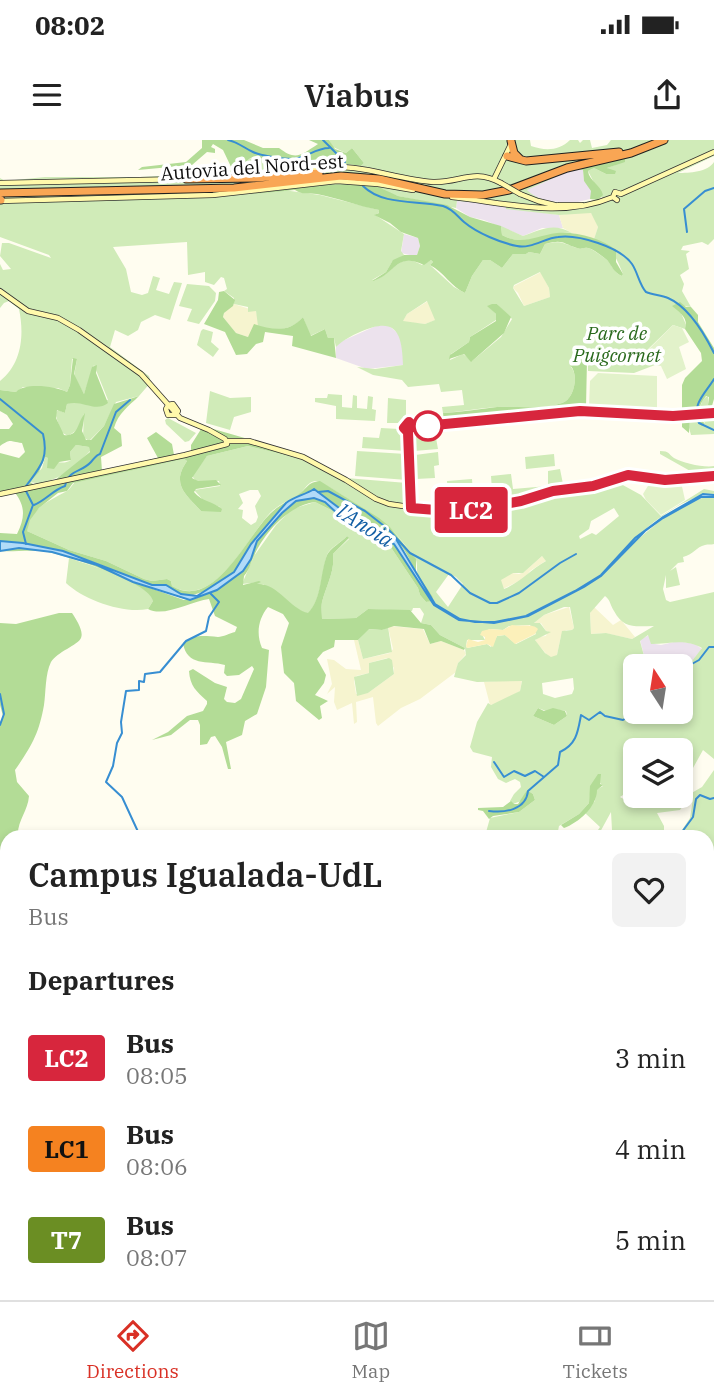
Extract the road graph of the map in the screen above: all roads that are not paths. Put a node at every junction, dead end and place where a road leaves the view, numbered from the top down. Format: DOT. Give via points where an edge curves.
graph roads {
  1 [pos="655,140"];
  2 [pos="664,140"];
  3 [pos="512,141"];
  4 [pos="619,152"];
  5 [pos="714,152"];
  6 [pos="507,156"];
  7 [pos="524,160"];
  8 [pos="499,169"];
  9 [pos="319,173"];
  10 [pos="482,176"];
  11 [pos="360,177"];
  12 [pos="186,179"];
  13 [pos="494,179"];
  14 [pos="0,183"];
  15 [pos="501,183"];
  16 [pos="274,188"];
  17 [pos="0,191"];
  18 [pos="0,200"];
  19 [pos="600,202"];
  20 [pos="547,204"];
  21 [pos="588,206"];
  22 [pos="0,291"];
  23 [pos="226,431"];
  24 [pos="222,441"];
  25 [pos="714,476"];
  26 [pos="0,494"];
  1 -- 4 [label="highway, Autovia del Nord-est"];
  2 -- 11 [label="highway, Autovia del Nord-est" via="488,194 445,194"];
  3 -- 6 [label="street"];
  3 -- 7 [label="highway" via="515,155"];
  4 -- 7 [label="highway"];
  4 -- 9 [label="highway, Autovia del Nord-est" via="573,162 508,187 480,191 446,190 366,174"];
  5 -- 19 [label="street" via="621,194 616,191"];
  6 -- 7 [label="highway"];
  6 -- 8 [label="street"];
  8 -- 10 [label="street"];
  8 -- 13 [label="street"];
  8 -- 15 [label="street"];
  9 -- 12 [label="highway"];
  9 -- 17 [label="highway, Autovia del Nord-est" via="228,184"];
  10 -- 12 [label="street" via="431,182 338,167"];
  10 -- 13 [label="street"];
  11 -- 16 [label="highway"];
  11 -- 17 [label="highway, Autovia del Nord-est" via="323,176 234,188"];
  12 -- 14 [label="street"];
  13 -- 15 [label="street"];
  15 -- 20 [label="street, bridge"];
  16 -- 18 [label="street" via="213,195"];
  16 -- 21 [label="street" via="361,182 542,209"];
  19 -- 20 [label="street"];
  19 -- 21 [label="street"];
  20 -- 21 [label="street"];
  22 -- 24 [label="street" via="25,310 58,318 79,330 141,373 168,405 168,415 209,429"];
  23 -- 24 [label="street"];
  24 -- 25 [label="street" via="249,442 303,457 389,504 451,513 628,475 665,480"];
  24 -- 26 [label="street" via="208,450"];
}
